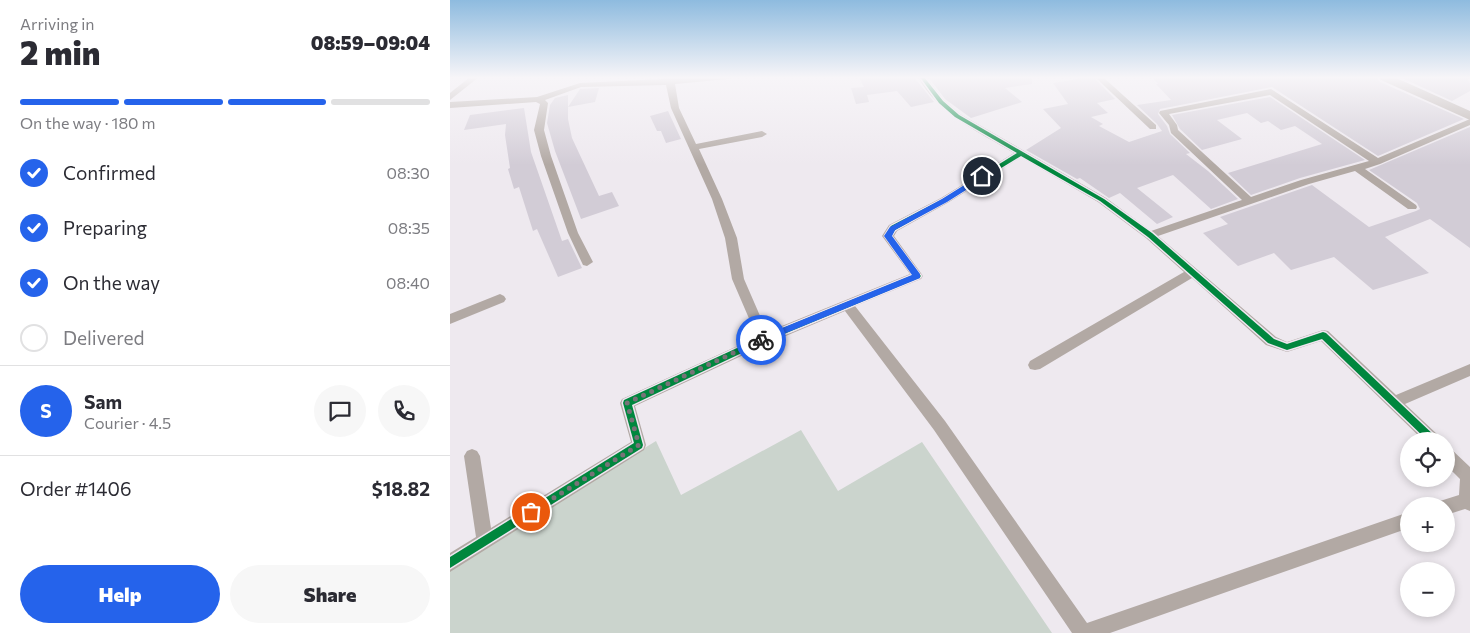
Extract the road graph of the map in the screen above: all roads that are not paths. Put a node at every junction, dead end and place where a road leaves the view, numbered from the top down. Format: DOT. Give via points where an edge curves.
graph roads {
  1 [pos="543,107"];
  2 [pos="675,107"];
  3 [pos="947,107"];
  4 [pos="1130,107"];
  5 [pos="1196,107"];
  6 [pos="1293,107"];
  7 [pos="1449,107"];
  8 [pos="1470,116"];
  9 [pos="1470,122"];
  10 [pos="1153,128"];
  11 [pos="762,134"];
  12 [pos="694,147"];
  13 [pos="1020,154"];
  14 [pos="1377,162"];
  15 [pos="1356,167"];
  16 [pos="1249,201"];
  17 [pos="1412,207"];
  18 [pos="1150,235"];
  19 [pos="587,262"];
  20 [pos="1193,272"];
  21 [pos="500,299"];
  22 [pos="847,305"];
  23 [pos="450,319"];
  24 [pos="764,339"];
  25 [pos="1035,366"];
  26 [pos="1470,370"];
  27 [pos="1394,402"];
  28 [pos="1425,432"];
  29 [pos="472,456"];
  30 [pos="1455,463"];
  31 [pos="1468,502"];
  32 [pos="1455,505"];
  33 [pos="1400,523"];
  34 [pos="485,541"];
  35 [pos="450,563"];
  36 [pos="1084,633"];
  1 -- 19 [label="street" via="540,130 546,156 573,233"];
  2 -- 12 [label="street"];
  3 -- 13 [label="street" via="957,116"];
  4 -- 10 [label="street"];
  5 -- 16 [label="street" via="1163,113 1173,125 1174,132"];
  6 -- 14 [label="street"];
  7 -- 8 [label="main road"];
  9 -- 14 [label="street"];
  11 -- 12 [label="street"];
  12 -- 24 [label="street" via="720,207 731,238 738,279"];
  13 -- 18 [label="street" via="1102,200"];
  13 -- 22 [label="street" via="893,228 888,236 917,276"];
  14 -- 15 [label="street"];
  15 -- 16 [label="street"];
  15 -- 17 [label="street"];
  16 -- 18 [label="street"];
  18 -- 20 [label="street"];
  20 -- 25 [label="street"];
  20 -- 27 [label="street" via="1271,341 1287,347 1323,335"];
  21 -- 23 [label="street"];
  22 -- 24 [label="street"];
  22 -- 36 [label="street" via="930,412"];
  24 -- 34 [label="street" via="627,403 639,445"];
  26 -- 27 [label="street"];
  27 -- 28 [label="street"];
  29 -- 34 [label="street"];
  30 -- 31 [label="street" via="1468,476"];
  31 -- 32 [label="street"];
  33 -- 36 [label="street"];
  34 -- 35 [label="street"];
}
